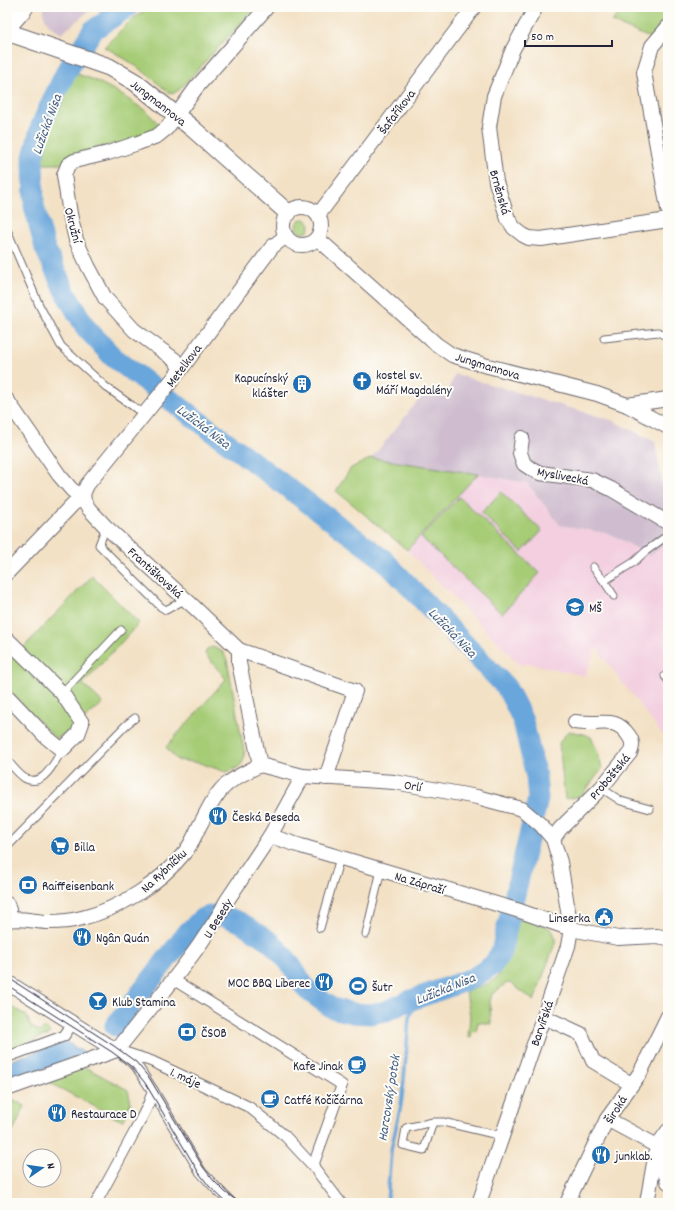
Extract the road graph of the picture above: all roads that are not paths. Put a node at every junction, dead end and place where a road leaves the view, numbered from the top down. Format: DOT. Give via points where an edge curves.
graph roads {
  1 [pos="22,7"];
  2 [pos="267,7"];
  3 [pos="474,7"];
  4 [pos="536,7"];
  5 [pos="7,24"];
  6 [pos="668,27"];
  7 [pos="7,32"];
  8 [pos="177,115"];
  9 [pos="668,209"];
  10 [pos="288,213"];
  11 [pos="318,214"];
  12 [pos="668,220"];
  13 [pos="7,230"];
  14 [pos="286,236"];
  15 [pos="317,238"];
  16 [pos="668,337"];
  17 [pos="604,338"];
  18 [pos="181,369"];
  19 [pos="668,399"];
  20 [pos="7,400"];
  21 [pos="627,406"];
  22 [pos="145,415"];
  23 [pos="668,427"];
  24 [pos="522,438"];
  25 [pos="83,497"];
  26 [pos="668,523"];
  27 [pos="106,527"];
  28 [pos="668,535"];
  29 [pos="594,567"];
  30 [pos="7,573"];
  31 [pos="604,581"];
  32 [pos="614,596"];
  33 [pos="186,599"];
  34 [pos="121,630"];
  35 [pos="7,639"];
  36 [pos="238,650"];
  37 [pos="668,674"];
  38 [pos="668,680"];
  39 [pos="62,693"];
  40 [pos="7,696"];
  41 [pos="135,718"];
  42 [pos="575,722"];
  43 [pos="62,750"];
  44 [pos="8,761"];
  45 [pos="260,764"];
  46 [pos="303,776"];
  47 [pos="326,778"];
  48 [pos="601,788"];
  49 [pos="650,809"];
  50 [pos="270,836"];
  51 [pos="553,839"];
  52 [pos="7,847"];
  53 [pos="340,858"];
  54 [pos="381,870"];
  55 [pos="7,904"];
  56 [pos="8,919"];
  57 [pos="320,928"];
  58 [pos="570,929"];
  59 [pos="366,934"];
  60 [pos="668,938"];
  61 [pos="174,980"];
  62 [pos="7,982"];
  63 [pos="668,1016"];
  64 [pos="544,1017"];
  65 [pos="73,1024"];
  66 [pos="117,1050"];
  67 [pos="7,1058"];
  68 [pos="631,1084"];
  69 [pos="7,1089"];
  70 [pos="153,1091"];
  71 [pos="608,1120"];
  72 [pos="433,1122"];
  73 [pos="668,1131"];
  74 [pos="502,1136"];
  75 [pos="657,1146"];
  76 [pos="313,1166"];
  77 [pos="668,1182"];
  78 [pos="96,1203"];
  79 [pos="231,1203"];
  80 [pos="341,1203"];
  81 [pos="479,1203"];
  82 [pos="567,1203"];
  83 [pos="647,1203"];
  1 -- 5 [label="highway"];
  2 -- 8 [label="street, Okružní" via="196,88"];
  3 -- 11 [label="street, Šafaříkova"];
  4 -- 12 [label="street, Brněnská" via="513,49 494,96 489,127 496,182 511,224 529,238 541,239"];
  6 -- 9 [label="street" via="652,46 644,72"];
  7 -- 8 [label="street, Jungmannova" via="109,67 135,82"];
  8 -- 10 [label="street, Jungmannova"];
  8 -- 18 [label="street, Okružní" via="157,136 108,153 74,161 68,165 64,175 76,240 105,298 134,330 175,360"];
  10 -- 11 [label="street" via="303,206"];
  10 -- 14 [label="street" via="283,224"];
  11 -- 15 [label="street" via="322,226"];
  13 -- 22 [label="lane" via="39,305 61,346 106,387"];
  14 -- 15 [label="street" via="292,242 301,245 310,244"];
  14 -- 18 [label="street, Metelkova" via="272,247"];
  15 -- 21 [label="street, Jungmannova" via="436,344 452,354 597,394"];
  16 -- 17 [label="lane" via="658,332"];
  18 -- 22 [label="street, Metelkova"];
  19 -- 21 [label="street"];
  20 -- 25 [label="street, Františkovská" via="59,475 72,490"];
  21 -- 23 [label="street, Jungmannova"];
  22 -- 25 [label="street, Metelkova" via="87,485"];
  24 -- 26 [label="street, Myslivecká" via="520,453 524,464 530,468 540,473 592,480"];
  25 -- 27 [label="street, Františkovská" via="89,509"];
  25 -- 30 [label="street" via="73,504"];
  27 -- 33 [label="street, Františkovská"];
  27 -- 33 [label="lane" via="99,545 160,607 166,610"];
  28 -- 31 [label="lane" via="634,562"];
  29 -- 31 [label="lane"];
  31 -- 32 [label="lane"];
  33 -- 36 [label="street, Františkovská"];
  34 -- 39 [label="lane"];
  35 -- 39 [label="street"];
  36 -- 45 [label="street"];
  36 -- 47 [label="street" via="355,691"];
  37 -- 38 [label="lane" via="665,676"];
  39 -- 43 [label="street" via="82,723 78,734"];
  40 -- 43 [label="street"];
  41 -- 52 [label="lane"];
  42 -- 48 [label="street, Proboštská" via="610,722 620,726 632,741 630,753"];
  43 -- 44 [label="lane" via="46,774 37,780 24,778"];
  45 -- 46 [label="street, Orlí"];
  45 -- 56 [label="street, Na Rybníčku" via="226,785 215,799 186,851 141,892 97,914 82,918 49,922"];
  46 -- 47 [label="street, Orlí"];
  46 -- 50 [label="street, U Besedy"];
  47 -- 51 [label="street, Orlí" via="394,782 476,796 522,809"];
  48 -- 49 [label="lane" via="621,801"];
  48 -- 51 [label="street, Proboštská"];
  50 -- 53 [label="street, Na Zápraží"];
  50 -- 61 [label="street, U Besedy"];
  51 -- 58 [label="street, Barvířská" via="560,862"];
  53 -- 54 [label="street, Na Zápraží"];
  53 -- 57 [label="lane"];
  54 -- 58 [label="street, Na Zápraží" via="520,911"];
  54 -- 59 [label="lane"];
  55 -- 56 [label="street"];
  58 -- 60 [label="street, Na Zápraží" via="618,938"];
  58 -- 64 [label="street, Barvířská" via="568,946"];
  61 -- 66 [label="street, U Besedy"];
  61 -- 76 [label="street" via="342,1085"];
  62 -- 65 [label="street, 1. máje"];
  63 -- 68 [label="street, Široká" via="640,1073"];
  64 -- 68 [label="street" via="581,1034 593,1061"];
  64 -- 74 [label="street, Barvířská"];
  65 -- 66 [label="street, 1. máje"];
  65 -- 67 [label="street" via="64,1036"];
  66 -- 69 [label="street"];
  66 -- 70 [label="street" via="136,1065"];
  66 -- 76 [label="street, 1. máje" via="151,1061 249,1107 285,1136"];
  68 -- 71 [label="street, Široká"];
  70 -- 78 [label="street" via="135,1131"];
  70 -- 79 [label="street" via="201,1172"];
  71 -- 75 [label="street"];
  71 -- 82 [label="street, Široká"];
  72 -- 72 [label="lane" via="424,1150 403,1145 406,1128"];
  72 -- 74 [label="lane"];
  73 -- 75 [label="street"];
  74 -- 81 [label="street, Barvířská"];
  75 -- 77 [label="street"];
  75 -- 83 [label="street"];
  76 -- 80 [label="street, 1. máje"];
}
